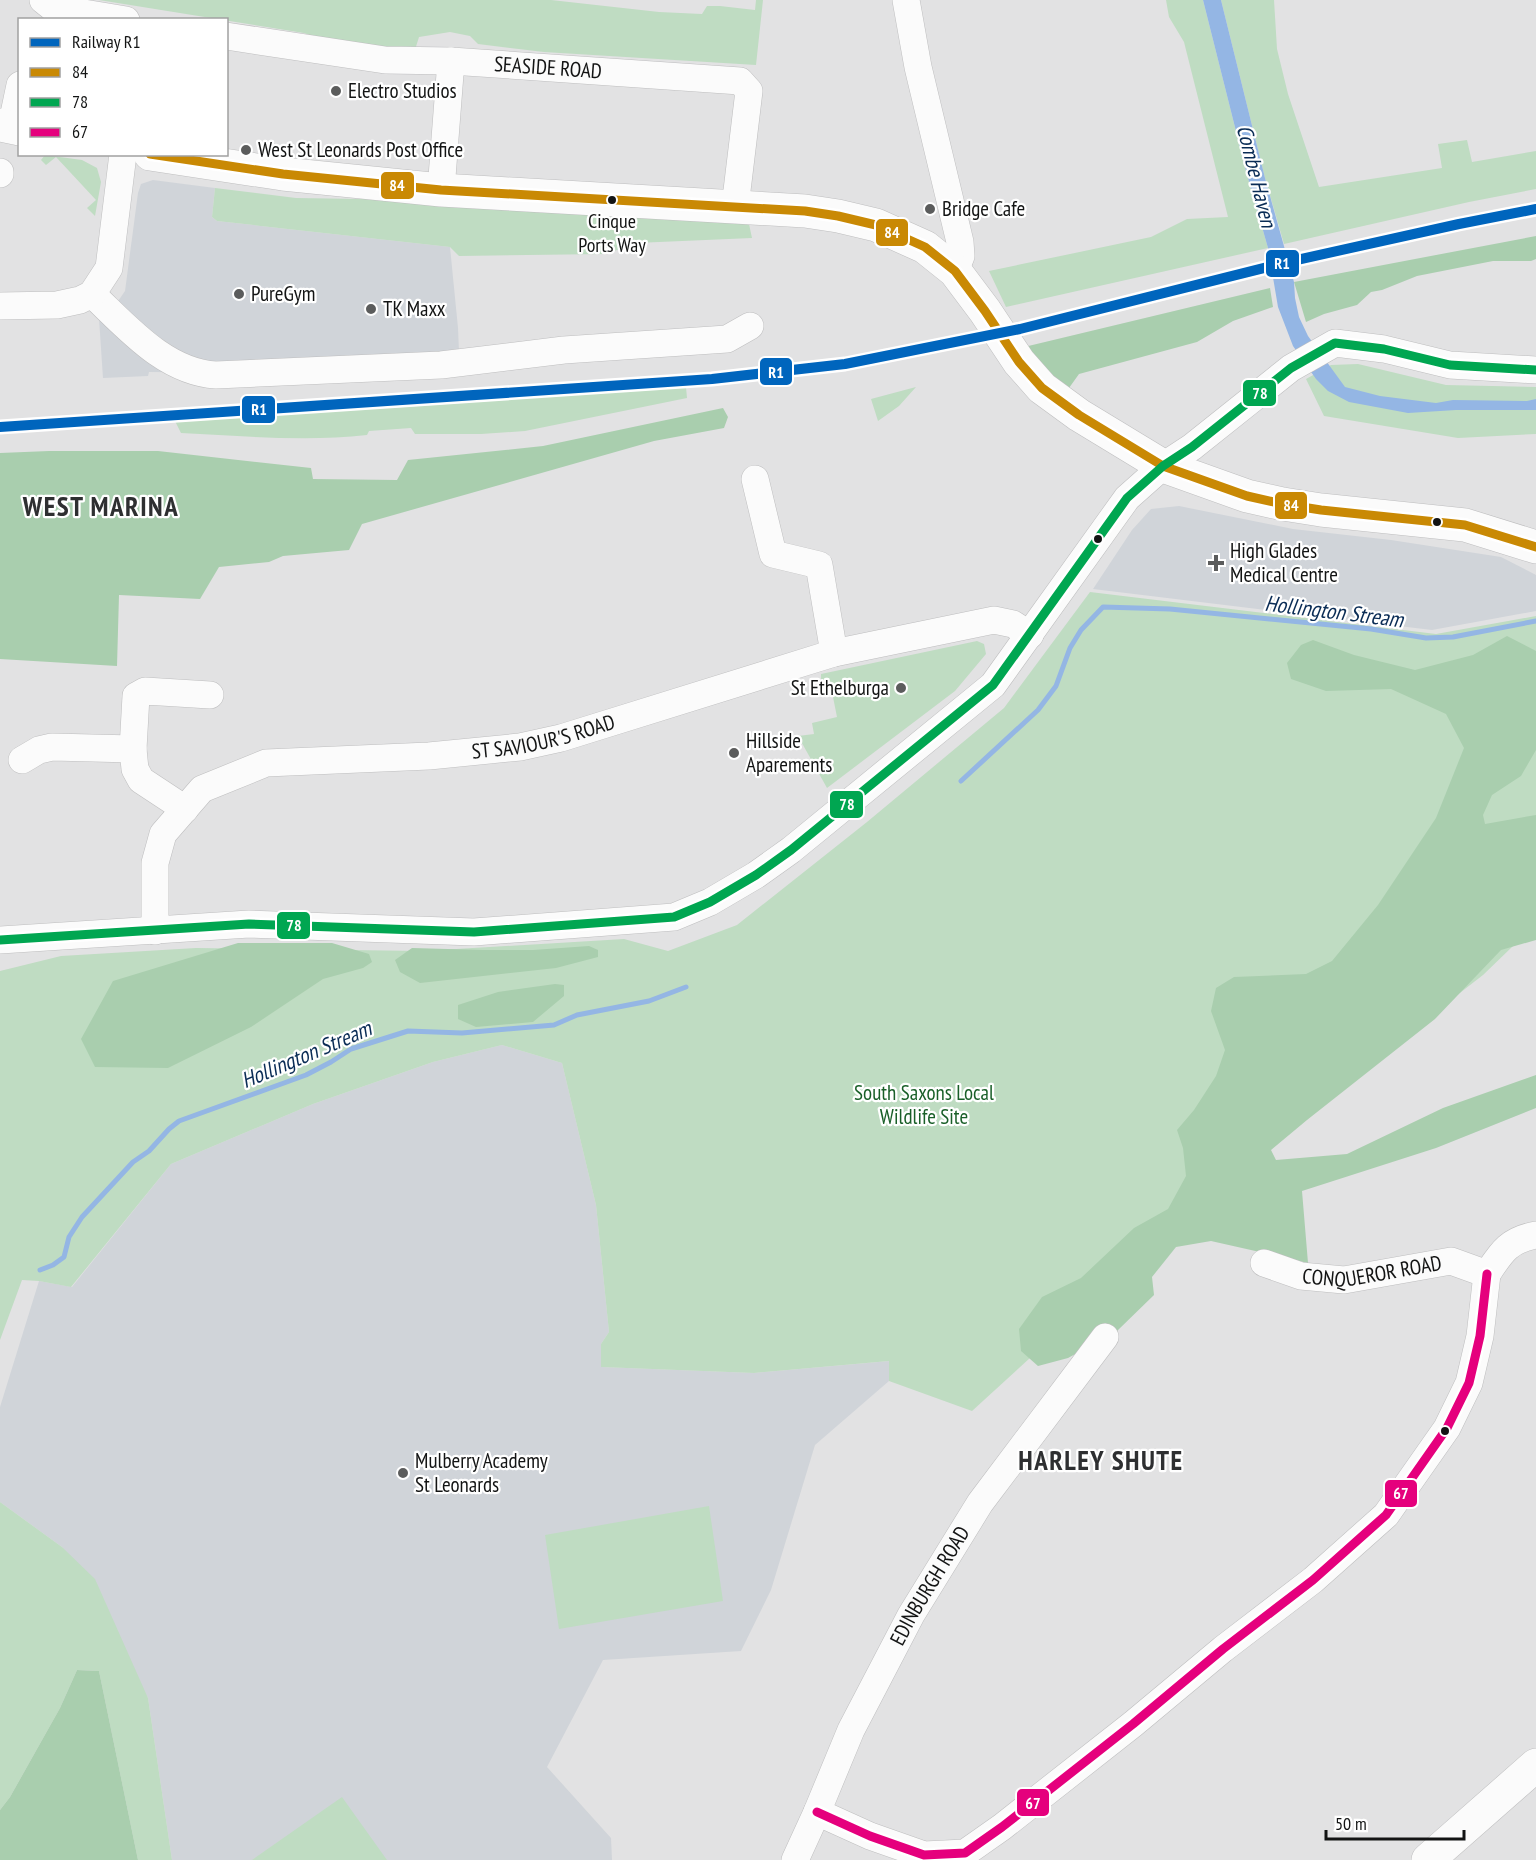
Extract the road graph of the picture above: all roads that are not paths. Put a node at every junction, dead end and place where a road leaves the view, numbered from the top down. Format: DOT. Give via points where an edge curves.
graph roads {
  1 [pos="43,0"];
  2 [pos="906,0"];
  3 [pos="32,18"];
  4 [pos="114,18"];
  5 [pos="228,36"];
  6 [pos="451,61"];
  7 [pos="18,93"];
  8 [pos="10,127"];
  9 [pos="123,156"];
  10 [pos="163,156"];
  11 [pos="441,190"];
  12 [pos="735,207"];
  13 [pos="955,271"];
  14 [pos="92,294"];
  15 [pos="0,306"];
  16 [pos="750,326"];
  17 [pos="1536,370"];
  18 [pos="1163,465"];
  19 [pos="755,479"];
  20 [pos="1536,547"];
  21 [pos="1030,635"];
  22 [pos="834,653"];
  23 [pos="210,695"];
  24 [pos="133,749"];
  25 [pos="22,760"];
  26 [pos="184,809"];
  27 [pos="154,931"];
  28 [pos="0,940"];
  29 [pos="1536,1235"];
  30 [pos="1264,1263"];
  31 [pos="1487,1274"];
  32 [pos="1105,1337"];
  33 [pos="1536,1765"];
  34 [pos="817,1812"];
  35 [pos="795,1860"];
  36 [pos="1428,1860"];
  1 -- 3 [label="street"];
  1 -- 4 [label="street" via="53,8"];
  2 -- 13 [label="street" via="960,242 961,256"];
  5 -- 6 [label="street, SEASIDE ROAD" via="385,60"];
  6 -- 11 [label="street"];
  6 -- 12 [label="street, SEASIDE ROAD" via="740,81 749,91"];
  7 -- 8 [label="street"];
  9 -- 14 [label="street" via="109,268"];
  10 -- 11 [label="main road" via="283,174"];
  11 -- 12 [label="main road"];
  12 -- 13 [label="main road" via="827,214 876,225 925,247"];
  13 -- 18 [label="main road" via="1042,388"];
  14 -- 15 [label="street" via="57,304"];
  14 -- 16 [label="street" via="145,344 203,374 441,364 564,350 727,339"];
  17 -- 18 [label="street" via="1450,365 1384,349 1335,343 1291,368 1192,447"];
  18 -- 20 [label="main road" via="1247,496 1283,504 1464,525"];
  18 -- 21 [label="street" via="1127,498"];
  19 -- 22 [label="street" via="773,554 819,565"];
  21 -- 22 [label="street, ST SAVIOUR'S ROAD" via="1012,624 994,620"];
  21 -- 27 [label="street" via="993,685 791,849 710,902 675,917 474,932 249,924"];
  22 -- 26 [label="street, ST SAVIOUR'S ROAD" via="561,738 520,747 429,756 266,763 202,789"];
  23 -- 24 [label="street" via="145,692 135,696"];
  24 -- 25 [label="street" via="52,747"];
  24 -- 26 [label="street" via="135,769 141,780"];
  26 -- 27 [label="street, ST SAVIOUR'S ROAD" via="163,834 155,863"];
  27 -- 28 [label="street"];
  29 -- 31 [label="street" via="1504,1249"];
  30 -- 31 [label="street, CONQUEROR ROAD" via="1301,1276 1344,1280 1451,1261"];
  31 -- 34 [label="street" via="1480,1336 1469,1383 1447,1428 1386,1515 1313,1580 965,1853 924,1855"];
  32 -- 34 [label="street, EDINBURGH ROAD" via="980,1503 911,1615 851,1730"];
  33 -- 36 [label="main road"];
  34 -- 35 [label="street, EDINBURGH ROAD"];
}
